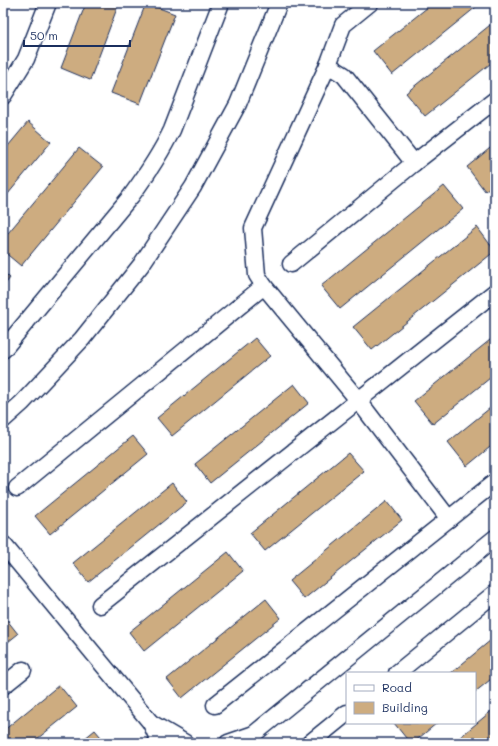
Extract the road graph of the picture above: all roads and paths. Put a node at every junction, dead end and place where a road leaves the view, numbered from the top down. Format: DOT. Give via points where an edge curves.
graph roads {
  1 [pos="48,3"];
  2 [pos="221,3"];
  3 [pos="280,3"];
  4 [pos="370,3"];
  5 [pos="328,65"];
  6 [pos="3,96"];
  7 [pos="495,100"];
  8 [pos="414,163"];
  9 [pos="291,264"];
  10 [pos="264,286"];
  11 [pos="495,292"];
  12 [pos="3,350"];
  13 [pos="358,400"];
  14 [pos="3,420"];
  15 [pos="495,482"];
  16 [pos="17,488"];
  17 [pos="449,519"];
  18 [pos="495,538"];
  19 [pos="3,544"];
  20 [pos="495,593"];
  21 [pos="100,604"];
  22 [pos="23,670"];
  23 [pos="398,672"];
  24 [pos="3,686"];
  25 [pos="215,705"];
  26 [pos="346,714"];
  27 [pos="151,723"];
  28 [pos="250,738"];
  29 [pos="160,743"];
  30 [pos="185,743"];
  31 [pos="228,743"];
  32 [pos="310,743"];
  1 -- 6 [label="street" via="26,59"];
  2 -- 12 [label="street" via="172,130 151,169"];
  3 -- 14 [label="street" via="238,104 189,194 141,265 82,339"];
  4 -- 5 [label="street" via="343,25"];
  5 -- 8 [label="street" via="344,75"];
  5 -- 10 [label="street" via="253,228 257,275"];
  7 -- 8 [label="street"];
  8 -- 9 [label="street"];
  10 -- 13 [label="street"];
  10 -- 16 [label="street"];
  11 -- 13 [label="street"];
  13 -- 17 [label="street"];
  13 -- 21 [label="street"];
  15 -- 17 [label="street"];
  17 -- 25 [label="street"];
  18 -- 28 [label="street"];
  19 -- 27 [label="street"];
  20 -- 23 [label="street"];
  22 -- 24 [label="street"];
  26 -- 32 [label="street"];
  27 -- 29 [label="street"];
  27 -- 30 [label="street"];
  28 -- 31 [label="street"];
}
